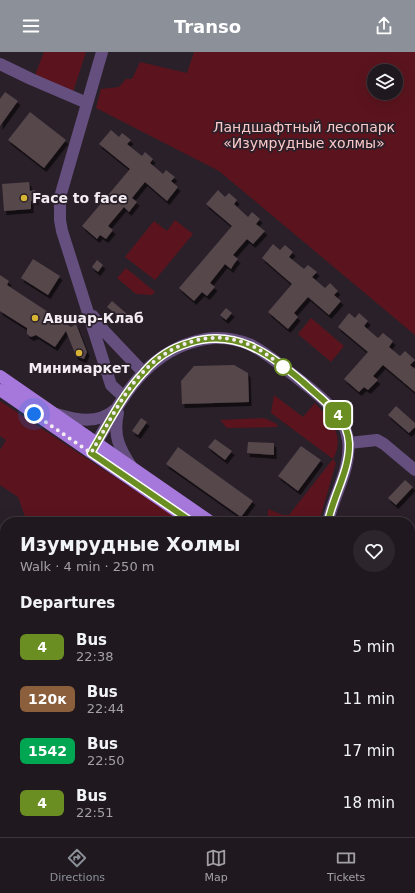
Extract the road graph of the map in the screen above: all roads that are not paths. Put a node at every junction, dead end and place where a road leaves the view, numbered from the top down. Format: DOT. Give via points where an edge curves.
graph roads {
  1 [pos="102,52"];
  2 [pos="0,64"];
  3 [pos="87,103"];
  4 [pos="87,307"];
  5 [pos="144,372"];
  6 [pos="0,376"];
  7 [pos="0,390"];
  8 [pos="122,402"];
  9 [pos="55,413"];
  10 [pos="349,443"];
  11 [pos="94,448"];
  12 [pos="132,466"];
  13 [pos="415,470"];
  14 [pos="185,517"];
  15 [pos="204,517"];
  16 [pos="330,517"];
  1 -- 3 [label="street"];
  2 -- 3 [label="street"];
  3 -- 4 [label="street" via="63,184 59,208 62,231"];
  4 -- 5 [label="street" via="105,332"];
  4 -- 8 [label="street" via="111,385"];
  5 -- 8 [label="street"];
  5 -- 10 [label="street" via="173,348 200,339 221,337 250,345 283,367 336,412 346,429"];
  6 -- 9 [label="main road"];
  7 -- 11 [label="main road"];
  8 -- 9 [label="street" via="105,417 96,420 76,420"];
  8 -- 11 [label="street"];
  8 -- 12 [label="street" via="115,436"];
  9 -- 11 [label="main road"];
  10 -- 13 [label="street" via="377,440"];
  10 -- 16 [label="street" via="346,464"];
  11 -- 12 [label="main road"];
  11 -- 14 [label="main road"];
  12 -- 15 [label="main road"];
}
